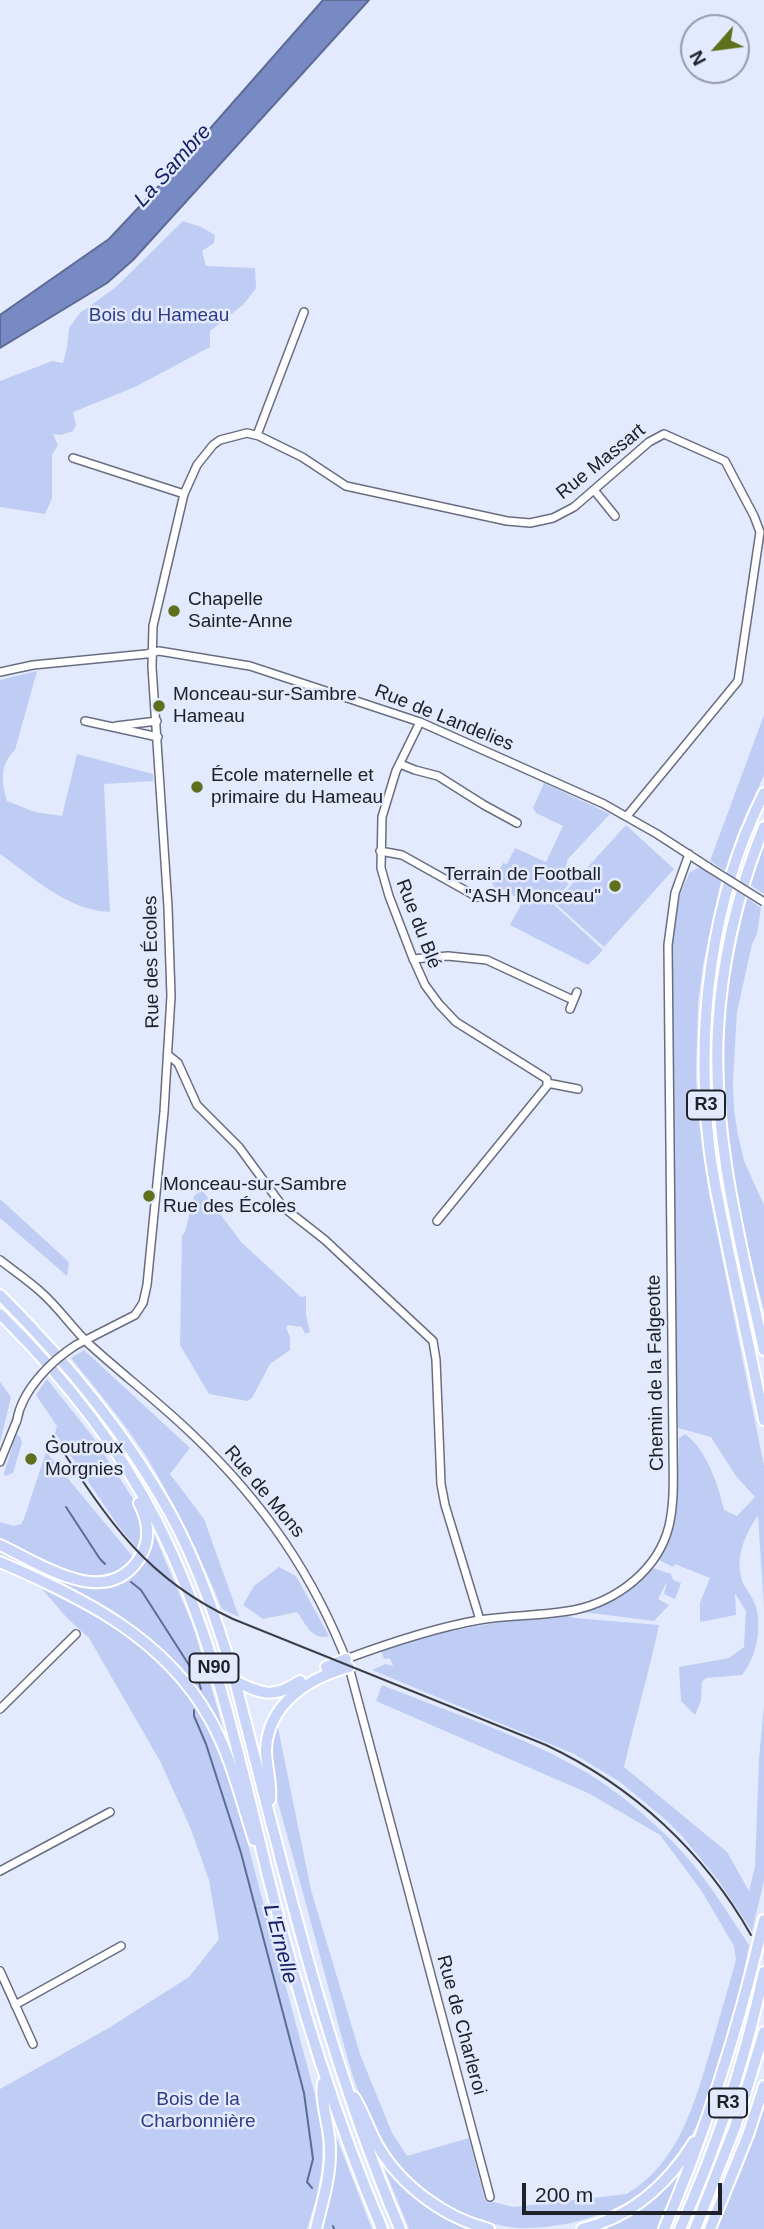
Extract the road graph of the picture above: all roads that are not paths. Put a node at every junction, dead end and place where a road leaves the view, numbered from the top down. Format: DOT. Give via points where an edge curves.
graph roads {
  1 [pos="304,312"];
  2 [pos="257,435"];
  3 [pos="73,458"];
  4 [pos="594,490"];
  5 [pos="184,494"];
  6 [pos="615,516"];
  7 [pos="152,652"];
  8 [pos="0,672"];
  9 [pos="85,721"];
  10 [pos="157,721"];
  11 [pos="421,722"];
  12 [pos="111,727"];
  13 [pos="158,737"];
  14 [pos="400,764"];
  15 [pos="764,793"];
  16 [pos="627,817"];
  17 [pos="517,823"];
  18 [pos="764,827"];
  19 [pos="380,851"];
  20 [pos="689,854"];
  21 [pos="477,897"];
  22 [pos="764,902"];
  23 [pos="413,959"];
  24 [pos="577,992"];
  25 [pos="573,1000"];
  26 [pos="570,1009"];
  27 [pos="168,1055"];
  28 [pos="547,1083"];
  29 [pos="579,1089"];
  30 [pos="437,1220"];
  31 [pos="0,1260"];
  32 [pos="0,1295"];
  33 [pos="0,1314"];
  34 [pos="86,1341"];
  35 [pos="764,1350"];
  36 [pos="764,1420"];
  37 [pos="0,1462"];
  38 [pos="132,1477"];
  39 [pos="0,1545"];
  40 [pos="0,1562"];
  41 [pos="480,1620"];
  42 [pos="76,1633"];
  43 [pos="348,1663"];
  44 [pos="235,1681"];
  45 [pos="0,1709"];
  46 [pos="268,1809"];
  47 [pos="110,1812"];
  48 [pos="400,1860"];
  49 [pos="0,1871"];
  50 [pos="267,1871"];
  51 [pos="764,1920"];
  52 [pos="121,1946"];
  53 [pos="0,1971"];
  54 [pos="764,1972"];
  55 [pos="15,2005"];
  56 [pos="764,2032"];
  57 [pos="33,2044"];
  58 [pos="324,2077"];
  59 [pos="344,2082"];
  60 [pos="764,2085"];
  61 [pos="705,2125"];
  62 [pos="490,2197"];
  63 [pos="316,2229"];
  64 [pos="382,2229"];
  65 [pos="400,2229"];
  66 [pos="489,2229"];
  67 [pos="582,2229"];
  68 [pos="664,2229"];
  69 [pos="680,2229"];
  70 [pos="695,2229"];
  71 [pos="710,2229"];
  1 -- 2 [label="street"];
  2 -- 4 [label="street, Rue Massart" via="346,486 507,522 553,518"];
  2 -- 5 [label="street, Rue des Écoles" via="239,434 213,445 197,465"];
  3 -- 5 [label="street"];
  4 -- 6 [label="street"];
  4 -- 16 [label="street, Rue Massart" via="664,434 725,461 760,537 738,681"];
  5 -- 7 [label="street, Rue des Écoles" via="154,614"];
  7 -- 8 [label="street, Rue de Landelies"];
  7 -- 10 [label="street, Rue des Écoles"];
  7 -- 11 [label="street, Rue de Landelies" via="250,666"];
  9 -- 12 [label="street"];
  10 -- 12 [label="street"];
  10 -- 13 [label="street, Rue des Écoles"];
  11 -- 14 [label="street, Rue du Blé"];
  11 -- 16 [label="street, Rue de Landelies"];
  12 -- 13 [label="street"];
  13 -- 27 [label="street, Rue des Écoles" via="171,956"];
  14 -- 17 [label="street" via="438,776"];
  14 -- 19 [label="street, Rue du Blé" via="382,817"];
  15 -- 36 [label="highway, R3" via="741,848 715,944 704,1086 720,1209"];
  16 -- 20 [label="street, Rue de Landelies"];
  18 -- 35 [label="highway, R3" via="736,911 718,1043 724,1145"];
  19 -- 21 [label="street" via="408,858"];
  19 -- 23 [label="street, Rue du Blé" via="389,896"];
  20 -- 22 [label="street, Rue de Landelies, bridge"];
  20 -- 41 [label="street, Chemin de la Falgeotte" via="675,893 668,944 673,1505 668,1528 658,1552 638,1577 607,1600 574,1610"];
  23 -- 25 [label="street" via="487,960"];
  23 -- 28 [label="street, Rue du Blé" via="425,985 456,1022"];
  24 -- 25 [label="street"];
  25 -- 26 [label="street"];
  27 -- 34 [label="street, Rue des Écoles" via="143,1303 135,1315"];
  27 -- 41 [label="street" via="178,1063 197,1105 239,1147 283,1206 433,1340 441,1484"];
  28 -- 29 [label="street, Rue du Blé"];
  28 -- 30 [label="street"];
  31 -- 34 [label="street, Rue de Mons" via="43,1294"];
  32 -- 44 [label="highway, N90" via="79,1381 170,1513 195,1565"];
  33 -- 38 [label="highway, N90" via="69,1389"];
  34 -- 37 [label="street, Rue des Écoles, bridge" via="40,1377 18,1413"];
  34 -- 43 [label="street, Rue de Mons" via="192,1434 261,1507 298,1559"];
  38 -- 39 [label="highway" via="148,1537 135,1565 118,1579 102,1584 84,1582"];
  38 -- 50 [label="highway, N90" via="180,1571 205,1636"];
  40 -- 50 [label="highway" via="113,1618 178,1673 221,1742"];
  41 -- 43 [label="street, Chemin de la Falgeotte" via="398,1640"];
  42 -- 45 [label="street"];
  43 -- 44 [label="highway" via="270,1694"];
  43 -- 46 [label="highway" via="296,1690 276,1717 266,1749 271,1791"];
  43 -- 48 [label="street, Rue de Mons"];
  44 -- 46 [label="highway, N90"];
  46 -- 59 [label="highway, N90"];
  47 -- 49 [label="street"];
  48 -- 62 [label="street, Rue de Charleroi"];
  50 -- 58 [label="highway, N90"];
  51 -- 61 [label="highway"];
  52 -- 55 [label="street"];
  53 -- 55 [label="street"];
  54 -- 69 [label="highway, R3" via="721,2125"];
  55 -- 57 [label="street"];
  56 -- 70 [label="highway, R3" via="735,2127"];
  58 -- 63 [label="highway" via="329,2170"];
  58 -- 64 [label="highway, N90"];
  59 -- 65 [label="highway, N90"];
  59 -- 66 [label="highway" via="380,2149 409,2184 441,2209"];
  60 -- 71 [label="highway"];
  61 -- 67 [label="highway" via="669,2177 651,2194 612,2218"];
  61 -- 68 [label="highway"];
}
